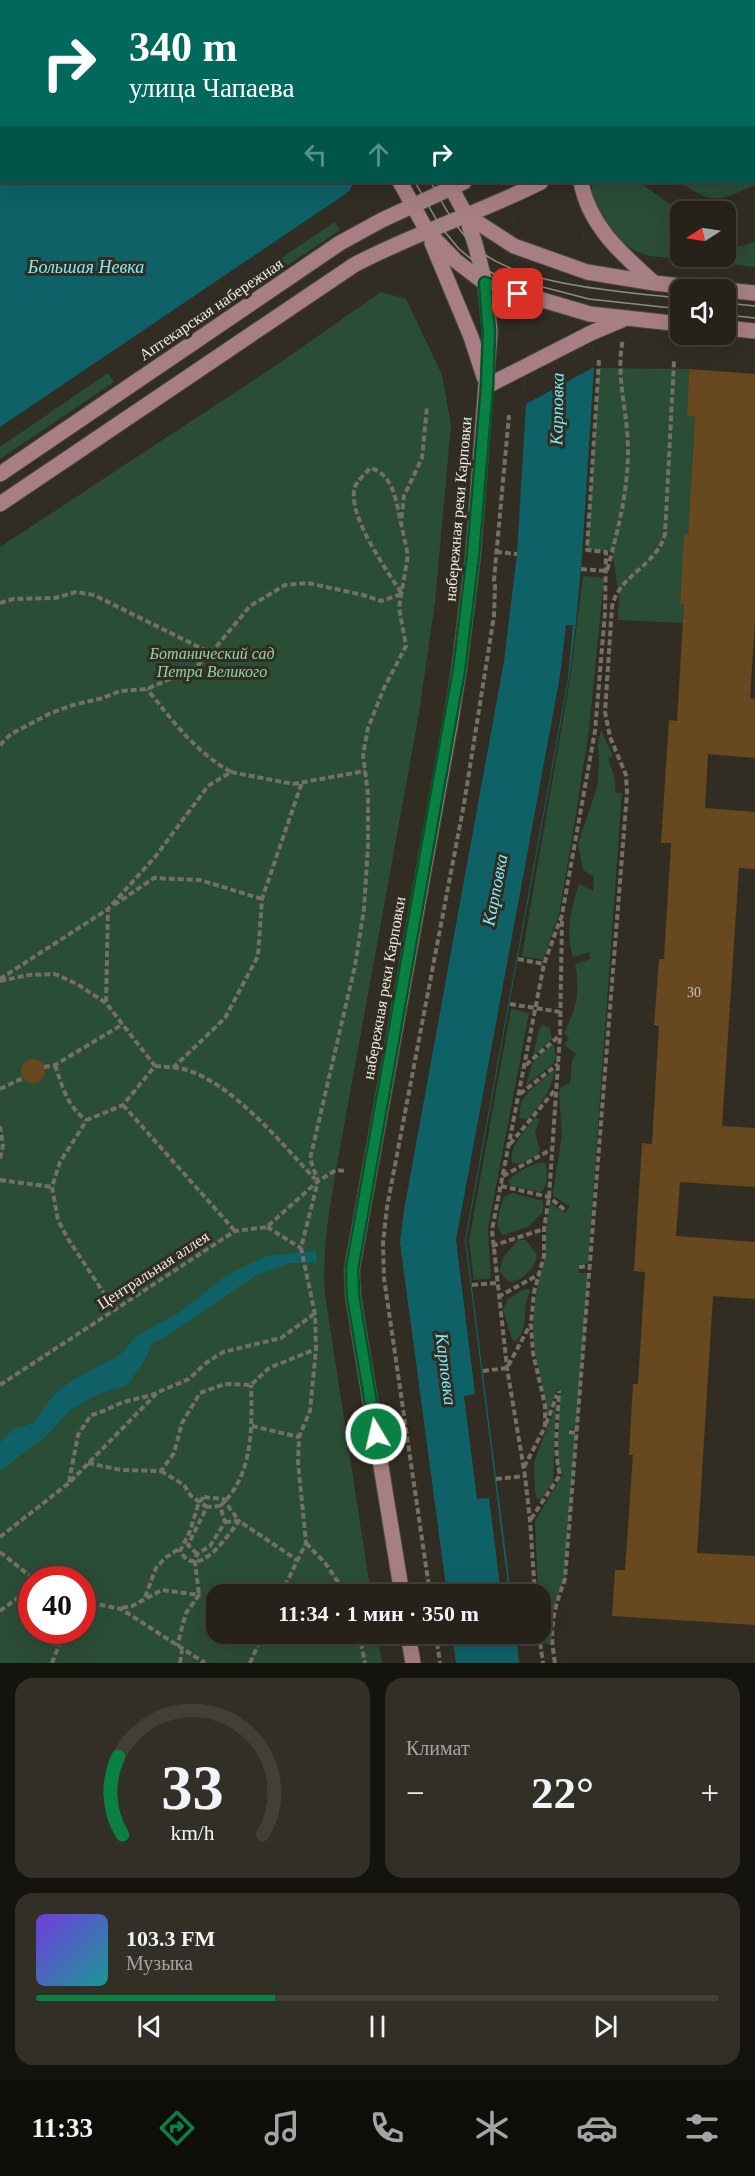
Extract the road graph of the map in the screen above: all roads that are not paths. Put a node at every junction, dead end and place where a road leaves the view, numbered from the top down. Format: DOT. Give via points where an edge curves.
graph roads {
  1 [pos="401,183"];
  2 [pos="539,183"];
  3 [pos="581,183"];
  4 [pos="454,184"];
  5 [pos="414,206"];
  6 [pos="466,215"];
  7 [pos="427,231"];
  8 [pos="485,283"];
  9 [pos="654,283"];
  10 [pos="670,285"];
  11 [pos="736,291"];
  12 [pos="755,293"];
  13 [pos="627,318"];
  14 [pos="670,323"];
  15 [pos="736,329"];
  16 [pos="755,331"];
  17 [pos="487,386"];
  18 [pos="0,474"];
  19 [pos="0,504"];
  20 [pos="400,1584"];
  21 [pos="410,1644"];
  22 [pos="413,1663"];
  1 -- 5 [label="street"];
  2 -- 6 [label="street"];
  3 -- 9 [label="street" via="589,211 601,230"];
  4 -- 5 [label="street, Аптекарская набережная"];
  4 -- 6 [label="street"];
  5 -- 7 [label="street"];
  5 -- 18 [label="street, Аптекарская набережная" via="340,243"];
  6 -- 7 [label="street"];
  6 -- 8 [label="street, набережная реки Карповки"];
  6 -- 9 [label="street" via="514,246 587,272"];
  7 -- 8 [label="street"];
  7 -- 17 [label="street, набережная реки Карповки"];
  7 -- 19 [label="street" via="354,265"];
  8 -- 13 [label="street" via="590,314"];
  8 -- 17 [label="street, набережная реки Карповки" via="489,332"];
  9 -- 10 [label="street"];
  11 -- 12 [label="street"];
  13 -- 14 [label="street"];
  13 -- 17 [label="street"];
  15 -- 16 [label="street"];
  17 -- 20 [label="street, набережная реки Карповки" via="459,670 352,1269 353,1296"];
  21 -- 22 [label="street"];
}
